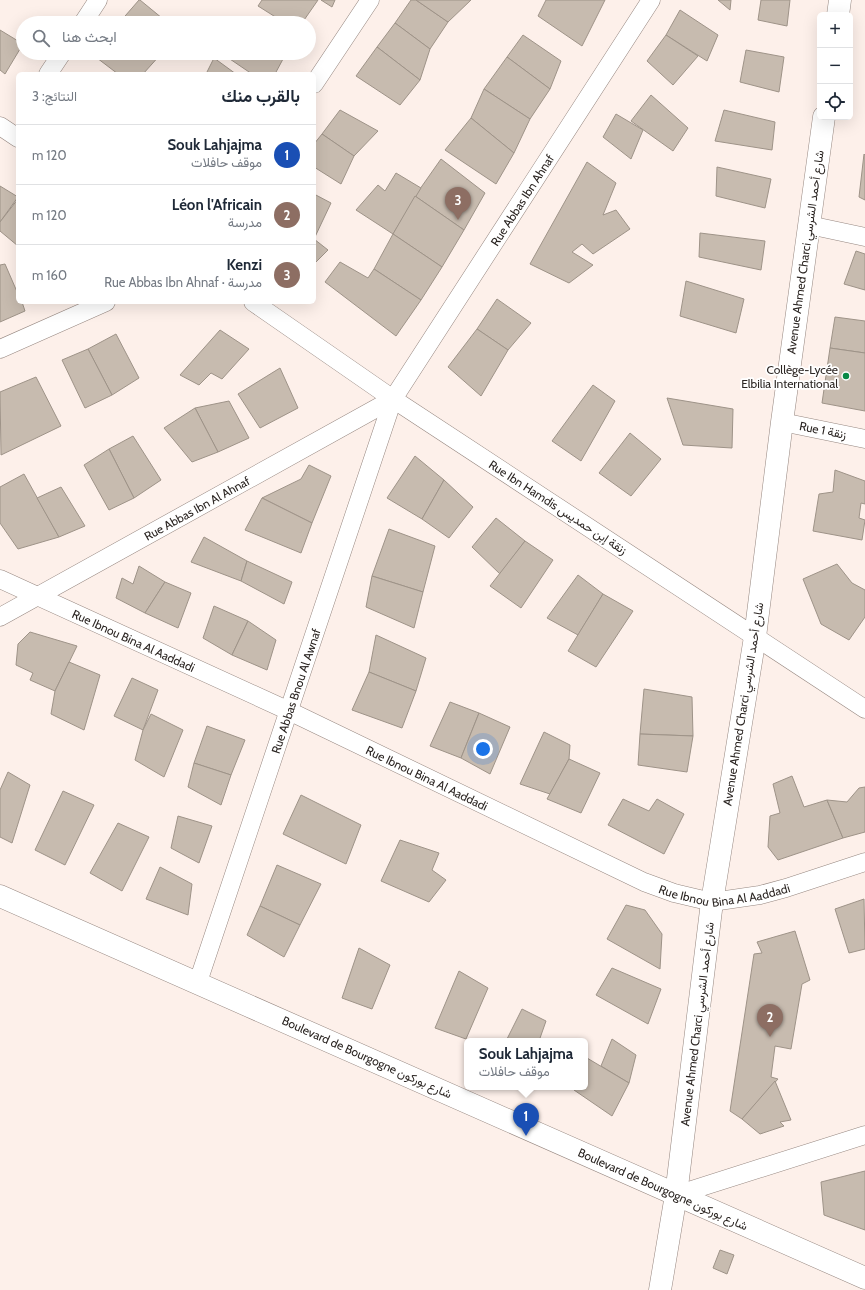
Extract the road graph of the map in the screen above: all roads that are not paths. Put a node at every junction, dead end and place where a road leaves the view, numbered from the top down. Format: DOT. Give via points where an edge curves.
graph roads {
  1 [pos="98,0"];
  2 [pos="370,0"];
  3 [pos="651,0"];
  4 [pos="840,0"];
  5 [pos="838,12"];
  6 [pos="88,16"];
  7 [pos="57,60"];
  8 [pos="49,72"];
  9 [pos="316,81"];
  10 [pos="824,120"];
  11 [pos="809,225"];
  12 [pos="865,237"];
  13 [pos="101,304"];
  14 [pos="256,304"];
  15 [pos="0,349"];
  16 [pos="393,399"];
  17 [pos="782,422"];
  18 [pos="865,439"];
  19 [pos="0,579"];
  20 [pos="36,596"];
  21 [pos="0,617"];
  22 [pos="755,637"];
  23 [pos="865,709"];
  24 [pos="289,711"];
  25 [pos="865,862"];
  26 [pos="0,896"];
  27 [pos="712,902"];
  28 [pos="198,982"];
  29 [pos="865,1135"];
  30 [pos="676,1195"];
  31 [pos="865,1278"];
  32 [pos="660,1290"];
  1 -- 6 [label="street"];
  2 -- 9 [label="street"];
  3 -- 16 [label="street, Rue Abbas Ibn Ahnaf"];
  4 -- 5 [label="street"];
  7 -- 8 [label="street"];
  10 -- 11 [label="street, Avenue Ahmed Charci شارع أحمد الشرسي"];
  11 -- 12 [label="street"];
  11 -- 17 [label="street, Avenue Ahmed Charci شارع أحمد الشرسي"];
  13 -- 15 [label="street"];
  14 -- 16 [label="street, Rue Ibn Hamdis زنقة إبن حمديس"];
  16 -- 20 [label="street, Rue Abbas Ibn Al Ahnaf"];
  16 -- 22 [label="street, Rue Ibn Hamdis زنقة إبن حمديس"];
  16 -- 24 [label="street, Rue Abbas Bnou Al Awnaf"];
  17 -- 18 [label="street, Rue 1 زنقة"];
  17 -- 22 [label="street, Avenue Ahmed Charci شارع أحمد الشرسي"];
  19 -- 20 [label="street, Rue Ibnou Bina Al Aaddadi"];
  20 -- 21 [label="street, Rue Abbas Ibn Al Ahnaf"];
  20 -- 24 [label="street, Rue Ibnou Bina Al Aaddadi"];
  22 -- 23 [label="street, Rue Ibn Hamdis زنقة إبن حمديس"];
  22 -- 27 [label="street, Avenue Ahmed Charci شارع أحمد الشرسي"];
  24 -- 27 [label="street, Rue Ibnou Bina Al Aaddadi" via="644,882 674,893"];
  24 -- 28 [label="street, Rue Abbas Bnou Al Awnaf"];
  25 -- 27 [label="street, Rue Ibnou Bina Al Aaddadi" via="760,895"];
  26 -- 28 [label="street, Boulevard de Bourgogne شارع بوركون"];
  27 -- 30 [label="street, Avenue Ahmed Charci شارع أحمد الشرسي"];
  28 -- 30 [label="street, Boulevard de Bourgogne شارع بوركون"];
  29 -- 30 [label="street"];
  30 -- 31 [label="street, Boulevard de Bourgogne شارع بوركون"];
  30 -- 32 [label="street, Avenue Ahmed Charci شارع أحمد الشرسي"];
}
